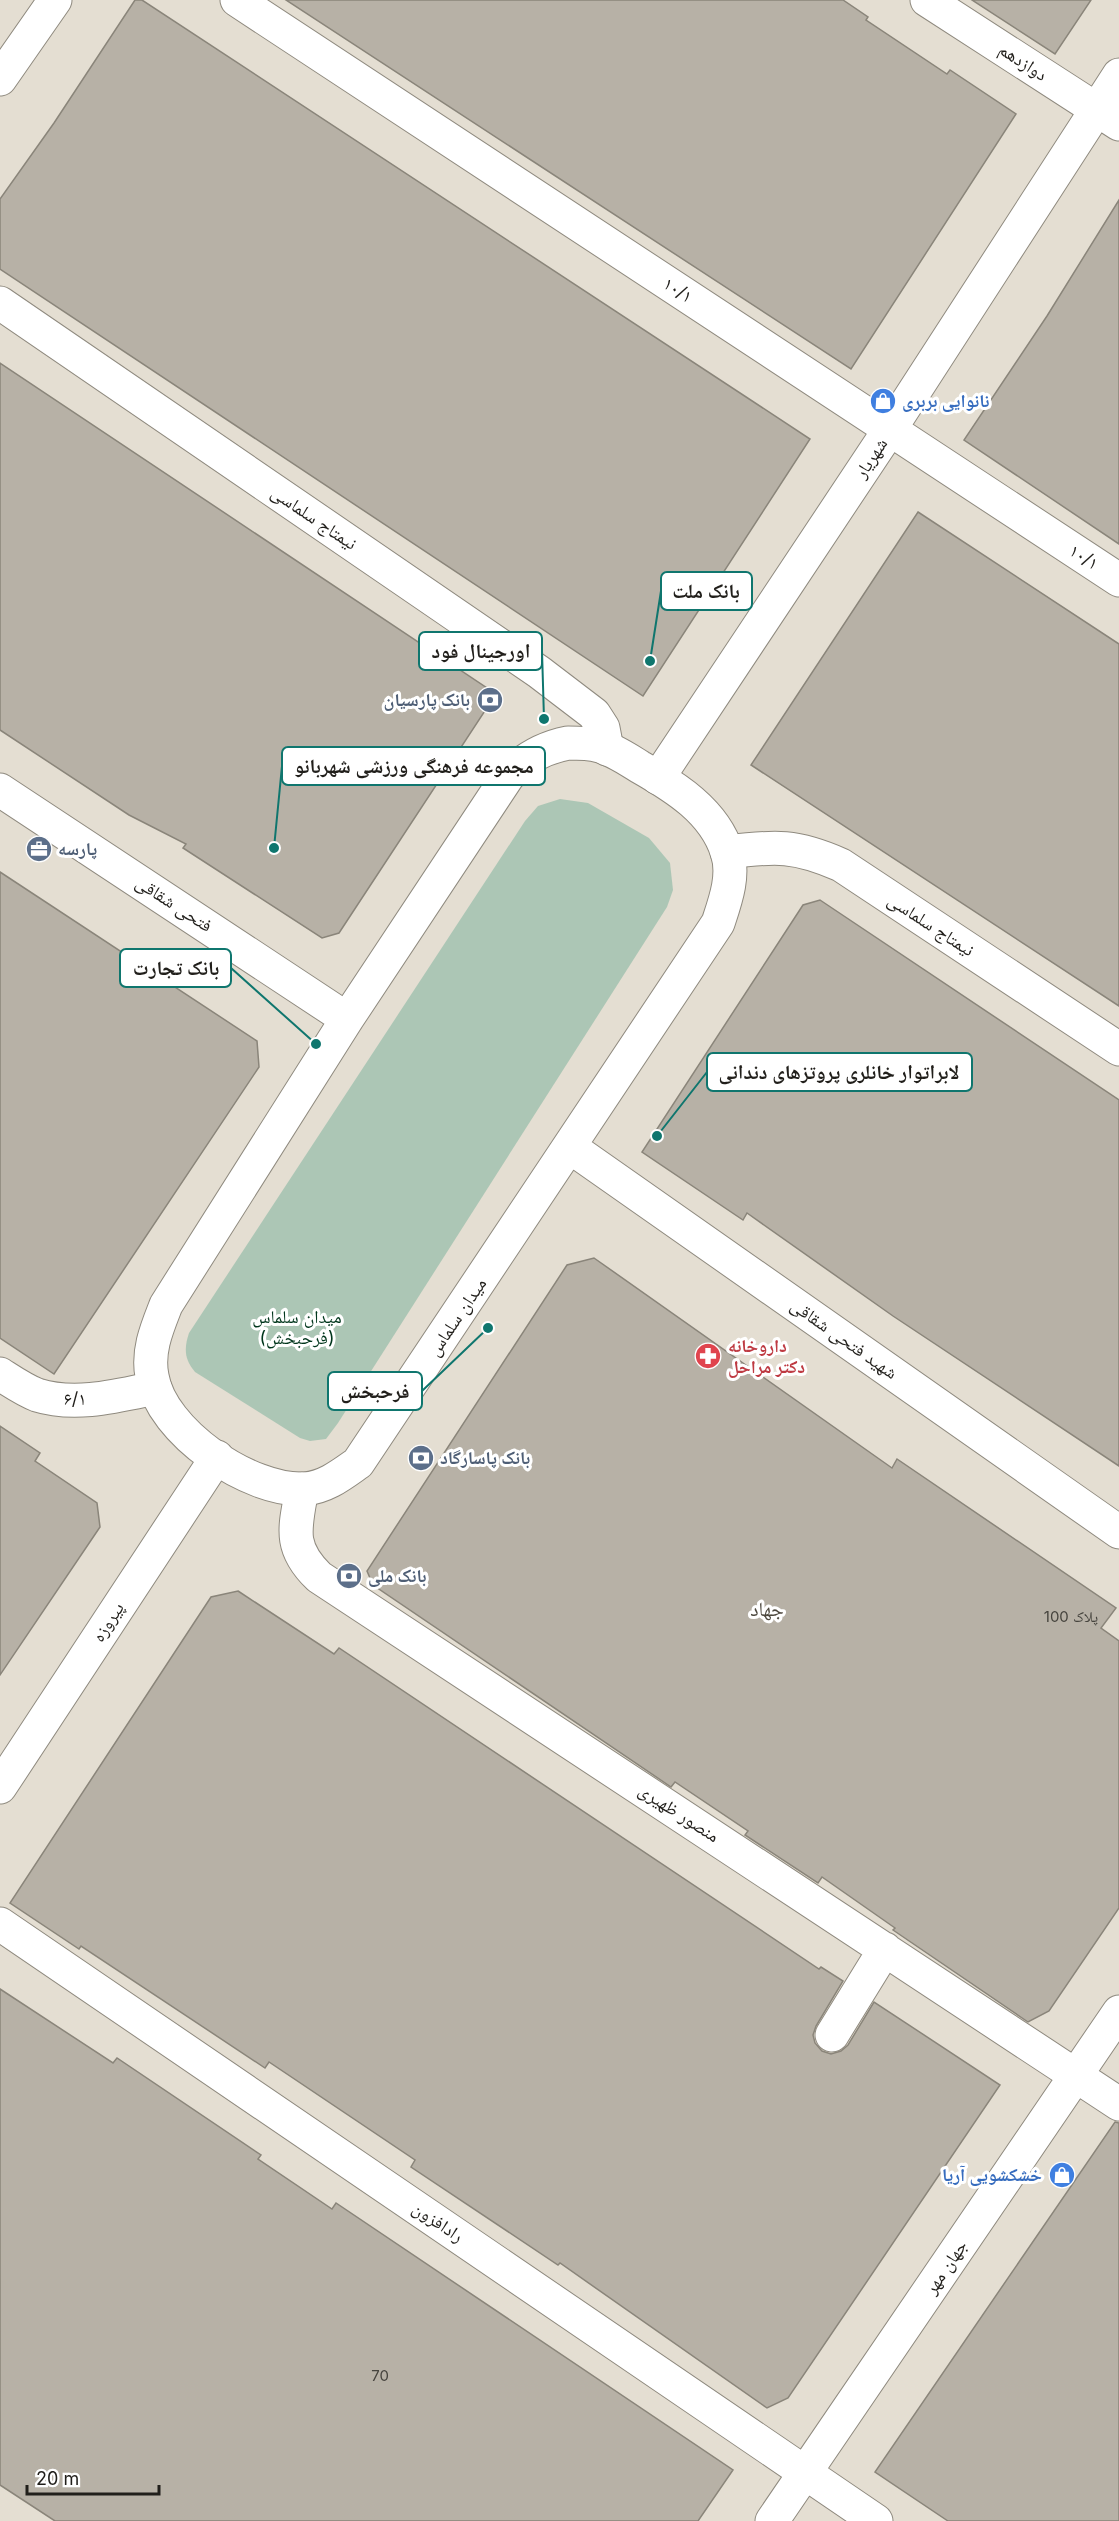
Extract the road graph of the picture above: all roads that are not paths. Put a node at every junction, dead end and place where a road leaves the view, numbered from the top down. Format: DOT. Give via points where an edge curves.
graph roads {
  1 [pos="55,0"];
  2 [pos="237,0"];
  3 [pos="927,0"];
  4 [pos="1119,75"];
  5 [pos="0,79"];
  6 [pos="1108,117"];
  7 [pos="0,303"];
  8 [pos="890,429"];
  9 [pos="1119,580"];
  10 [pos="607,749"];
  11 [pos="658,777"];
  12 [pos="0,790"];
  13 [pos="727,852"];
  14 [pos="347,1019"];
  15 [pos="1119,1049"];
  16 [pos="570,1147"];
  17 [pos="0,1374"];
  18 [pos="155,1388"];
  19 [pos="217,1457"];
  20 [pos="302,1489"];
  21 [pos="1119,1532"];
  22 [pos="0,1787"];
  23 [pos="0,1924"];
  24 [pos="885,1949"];
  25 [pos="1119,2012"];
  26 [pos="832,2035"];
  27 [pos="1077,2075"];
  28 [pos="1119,2103"];
  29 [pos="805,2473"];
  30 [pos="772,2521"];
  31 [pos="876,2521"];
  1 -- 5 [label="street"];
  2 -- 8 [label="street, ۱۰/۱"];
  3 -- 6 [label="street, دوازدهم"];
  4 -- 6 [label="street, شهریار"];
  6 -- 8 [label="street, شهریار"];
  7 -- 10 [label="street, نیمتاج سلماسی" via="548,678 600,720"];
  8 -- 9 [label="street, ۱۰/۱"];
  8 -- 11 [label="street, شهریار"];
  10 -- 11 [label="street, میدان سلماس"];
  10 -- 14 [label="street, میدان سلماس" via="568,743 541,750 520,763"];
  11 -- 13 [label="street, میدان سلماس" via="682,792 706,817"];
  12 -- 14 [label="street, فتحی شقاقی"];
  13 -- 15 [label="street, نیمتاج سلماسی" via="783,847 819,855 841,866"];
  13 -- 16 [label="street, میدان سلماس" via="730,868 718,923"];
  14 -- 18 [label="street, میدان سلماس" via="166,1305 151,1350"];
  16 -- 20 [label="street, میدان سلماس" via="358,1463 322,1486"];
  16 -- 21 [label="street, شهید فتحی شقاقی"];
  17 -- 18 [label="street, ۶/۱" via="36,1394 58,1400 101,1398"];
  18 -- 19 [label="street, میدان سلماس" via="161,1404 177,1422"];
  19 -- 20 [label="street, میدان سلماس" via="257,1481"];
  19 -- 22 [label="street, پیروزه"];
  20 -- 24 [label="street, منصور ظهیری" via="296,1534 299,1554 319,1577"];
  23 -- 29 [label="street, رادافزون"];
  24 -- 26 [label="street"];
  24 -- 27 [label="street, منصور ظهیری"];
  25 -- 27 [label="street, جهان مهر"];
  27 -- 28 [label="street, منصور ظهیری"];
  27 -- 29 [label="street, جهان مهر"];
  29 -- 30 [label="street, جهان مهر"];
  29 -- 31 [label="street, رادافزون"];
}
